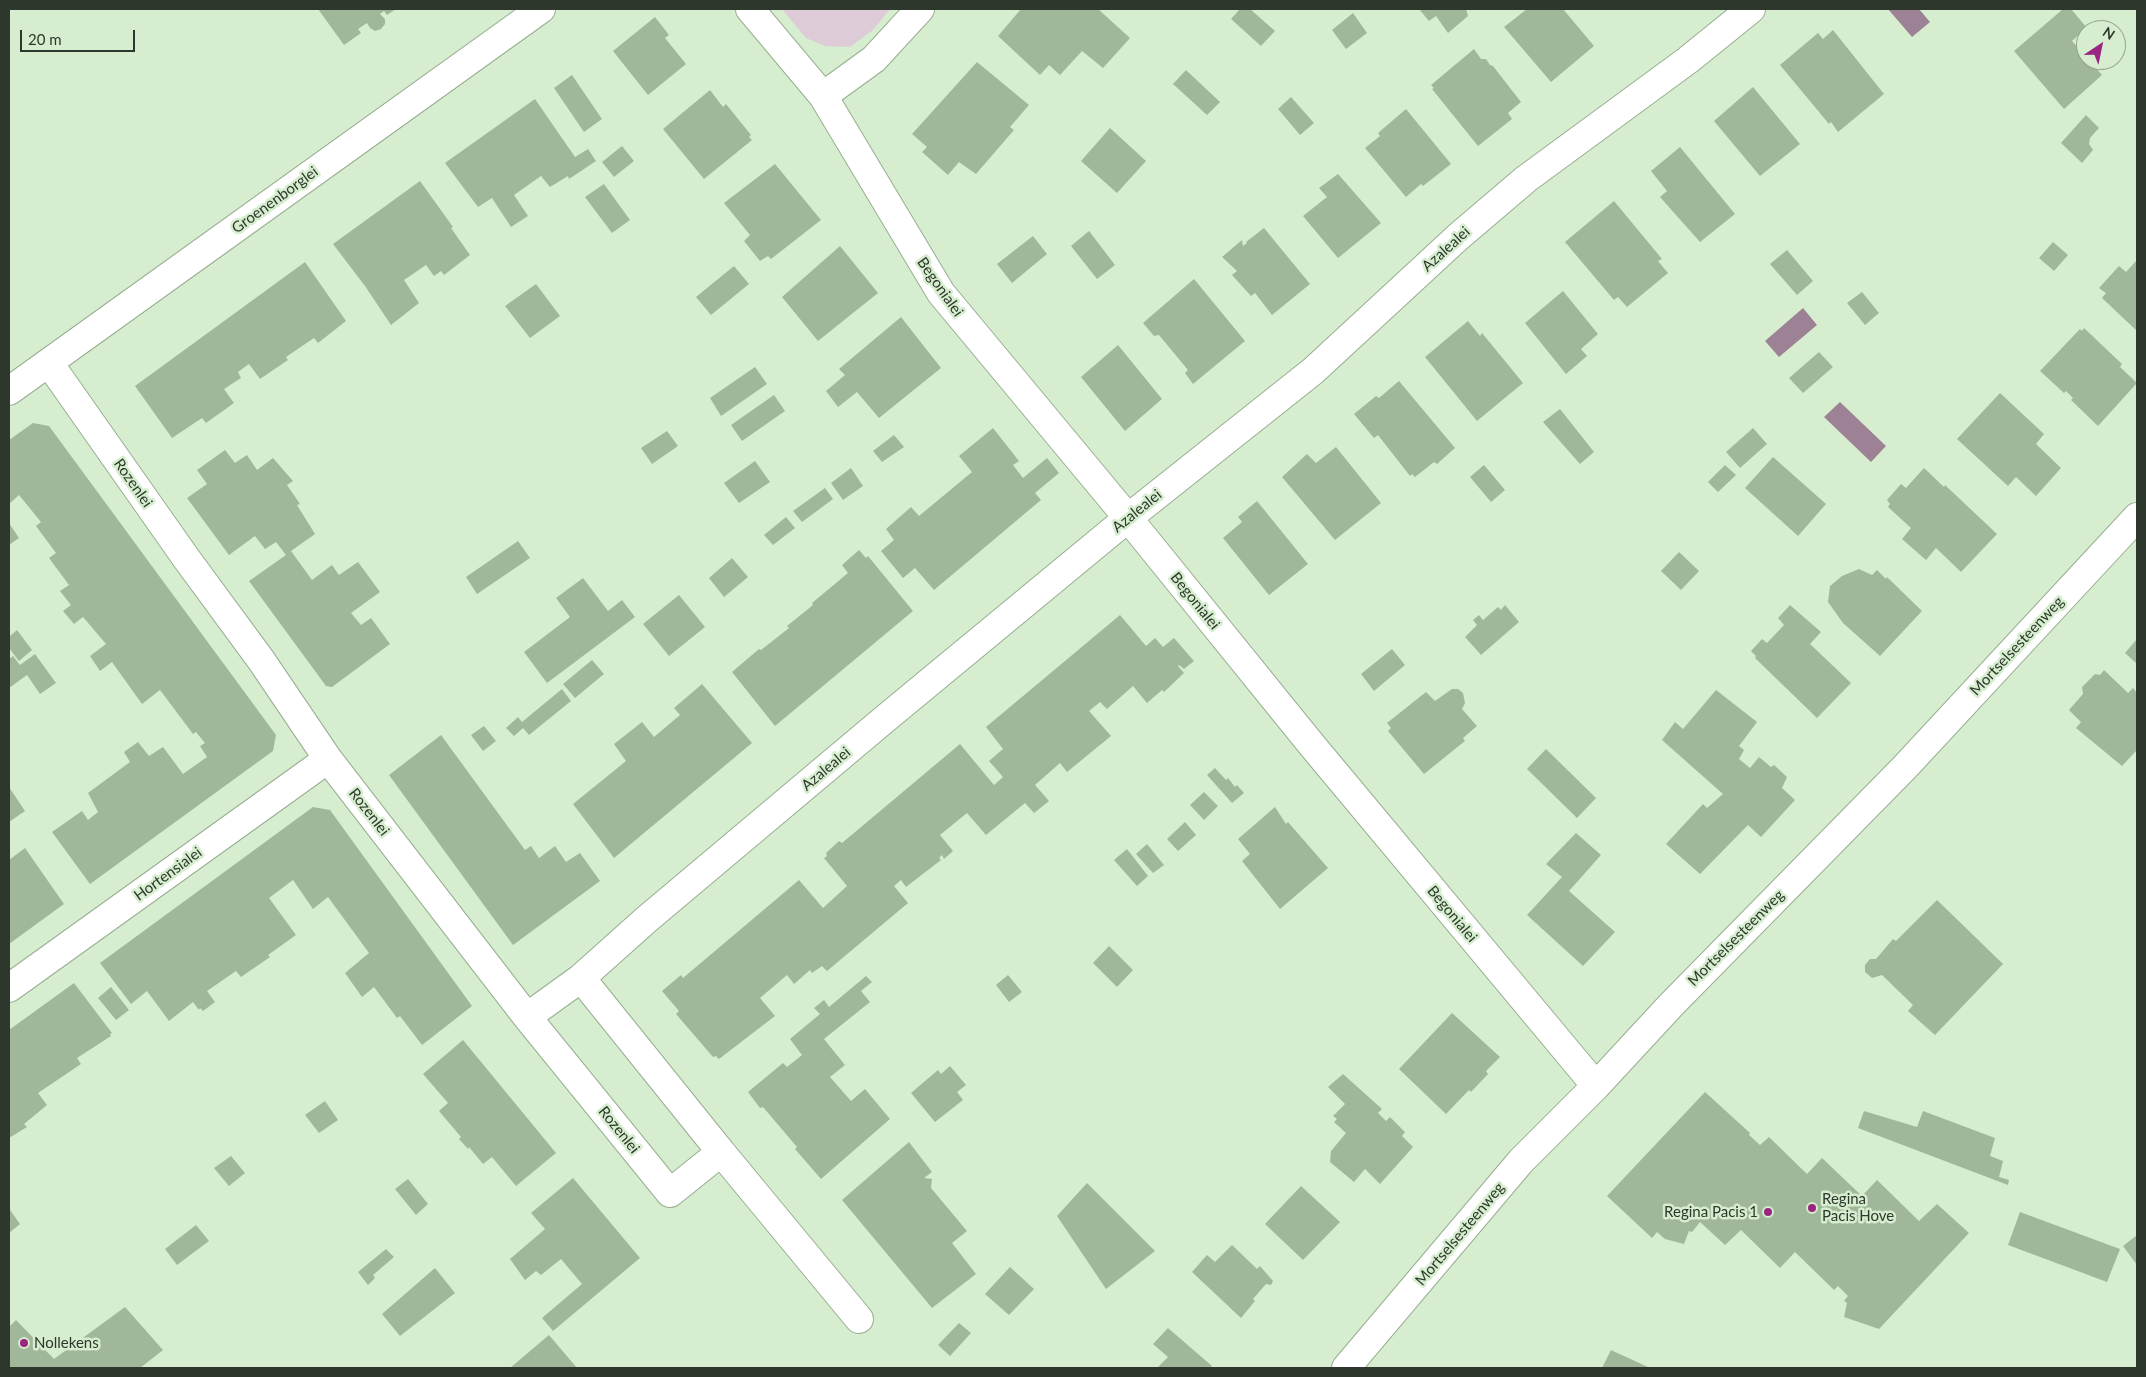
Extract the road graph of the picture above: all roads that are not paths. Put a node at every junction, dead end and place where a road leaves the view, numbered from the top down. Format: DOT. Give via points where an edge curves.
graph roads {
  1 [pos="541,9"];
  2 [pos="750,9"];
  3 [pos="920,9"];
  4 [pos="1751,9"];
  5 [pos="822,96"];
  6 [pos="49,363"];
  7 [pos="9,391"];
  8 [pos="1128,518"];
  9 [pos="2135,524"];
  10 [pos="328,759"];
  11 [pos="581,978"];
  12 [pos="9,988"];
  13 [pos="526,1017"];
  14 [pos="1596,1086"];
  15 [pos="721,1152"];
  16 [pos="859,1319"];
  17 [pos="1346,1368"];
  1 -- 6 [label="street, Groenenborglei"];
  2 -- 5 [label="street, Begonialei"];
  3 -- 5 [label="street" via="874,59"];
  4 -- 8 [label="street, Azalealei" via="1688,60 1526,179 1313,371"];
  5 -- 8 [label="street, Begonialei" via="941,293"];
  6 -- 7 [label="street, Groenenborglei"];
  6 -- 10 [label="street, Rozenlei"];
  8 -- 11 [label="street, Azalealei"];
  8 -- 14 [label="street, Begonialei"];
  9 -- 14 [label="street, Mortselsesteenweg" via="1905,767 1670,1005"];
  10 -- 12 [label="street, Hortensialei"];
  10 -- 13 [label="street, Rozenlei"];
  11 -- 13 [label="street, Azalealei"];
  11 -- 15 [label="street"];
  13 -- 15 [label="street, Rozenlei" via="670,1193"];
  14 -- 17 [label="street, Mortselsesteenweg" via="1522,1161"];
  15 -- 16 [label="street"];
}
